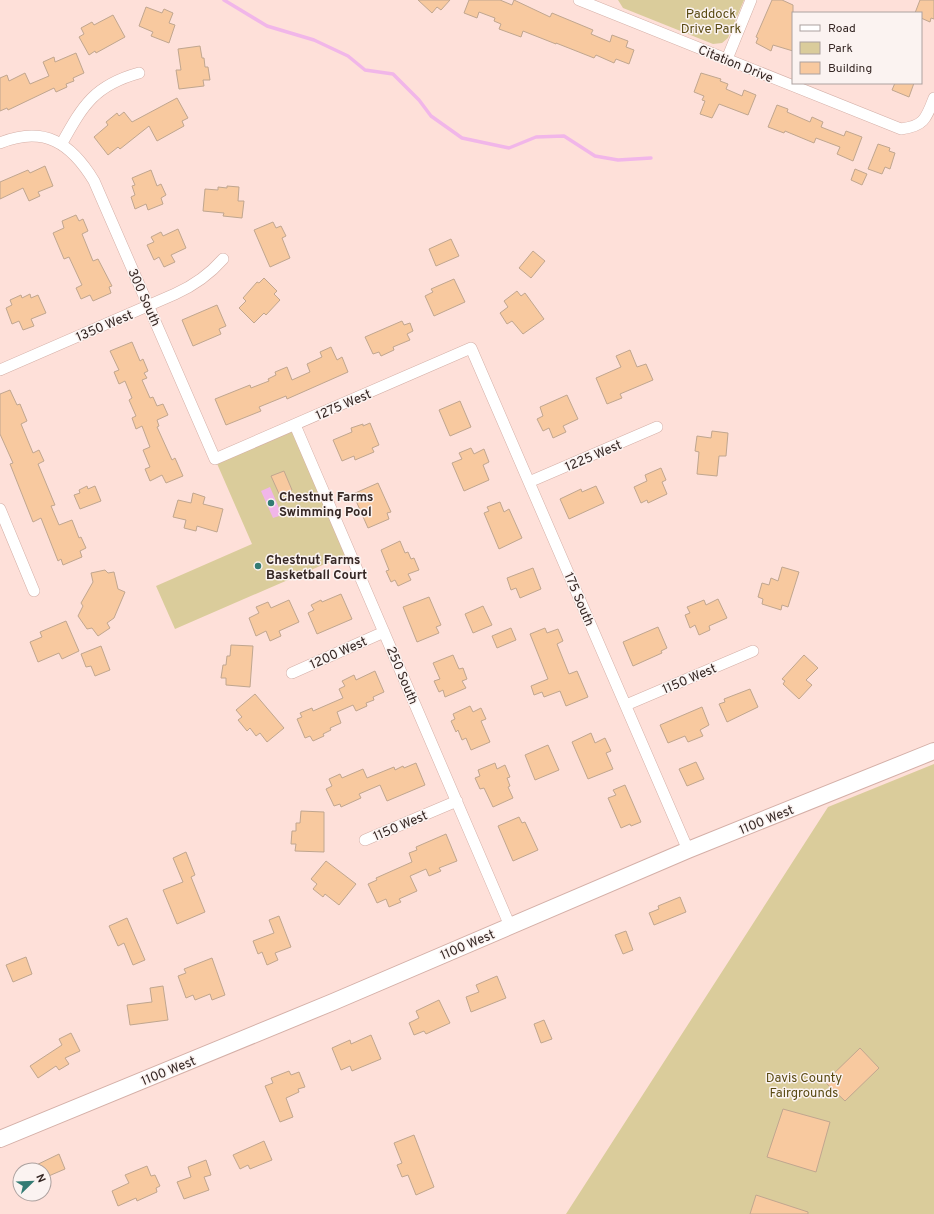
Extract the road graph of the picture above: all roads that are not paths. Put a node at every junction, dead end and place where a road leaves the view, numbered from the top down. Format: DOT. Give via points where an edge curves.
graph roads {
  1 [pos="579,0"];
  2 [pos="610,0"];
  3 [pos="751,0"];
  4 [pos="606,11"];
  5 [pos="727,59"];
  6 [pos="139,73"];
  7 [pos="934,98"];
  8 [pos="0,143"];
  9 [pos="62,143"];
  10 [pos="223,258"];
  11 [pos="148,306"];
  12 [pos="471,348"];
  13 [pos="0,370"];
  14 [pos="295,425"];
  15 [pos="657,427"];
  16 [pos="215,459"];
  17 [pos="529,482"];
  18 [pos="0,509"];
  19 [pos="34,591"];
  20 [pos="384,632"];
  21 [pos="753,651"];
  22 [pos="292,673"];
  23 [pos="626,704"];
  24 [pos="934,751"];
  25 [pos="457,801"];
  26 [pos="365,840"];
  27 [pos="688,850"];
  28 [pos="510,926"];
  29 [pos="0,1139"];
  1 -- 4 [label="street, Citation Drive"];
  2 -- 4 [label="street"];
  3 -- 5 [label="street"];
  4 -- 5 [label="street, Citation Drive"];
  5 -- 7 [label="street, Citation Drive" via="901,129 916,127 926,118"];
  6 -- 9 [label="street" via="120,78 101,89 76,117"];
  8 -- 9 [label="street" via="29,137"];
  9 -- 11 [label="street, 300 South" via="84,165 94,181"];
  10 -- 11 [label="street, 1350 West" via="212,271 195,284"];
  11 -- 13 [label="street, 1350 West"];
  11 -- 16 [label="street, 300 South"];
  12 -- 14 [label="street, 1275 West"];
  12 -- 17 [label="street, 175 South"];
  14 -- 16 [label="street, 1275 West"];
  14 -- 20 [label="street, 250 South"];
  15 -- 17 [label="street, 1225 West"];
  17 -- 23 [label="street, 175 South"];
  18 -- 19 [label="street"];
  20 -- 22 [label="street, 1200 West"];
  20 -- 25 [label="street, 250 South"];
  21 -- 23 [label="street, 1150 West"];
  23 -- 27 [label="street, 175 South"];
  24 -- 27 [label="street, 1100 West"];
  25 -- 26 [label="street, 1150 West"];
  25 -- 28 [label="street, 250 South"];
  27 -- 28 [label="street, 1100 West"];
  28 -- 29 [label="street, 1100 West"];
}
